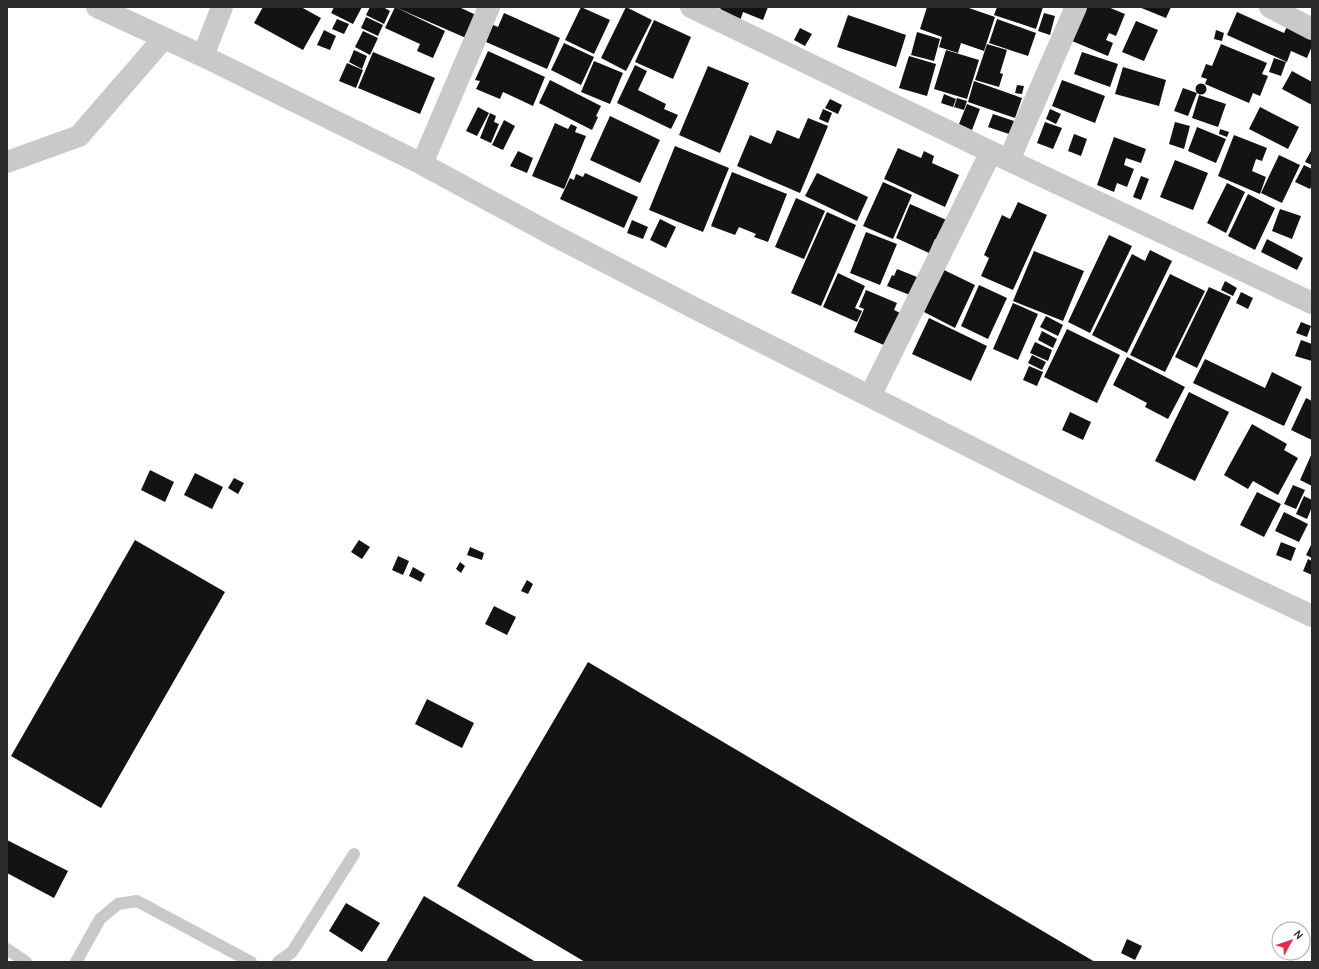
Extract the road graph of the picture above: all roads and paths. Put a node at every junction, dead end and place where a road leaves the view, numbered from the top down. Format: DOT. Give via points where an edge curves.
graph roads {
  1 [pos="97,7"];
  2 [pos="222,7"];
  3 [pos="489,7"];
  4 [pos="691,7"];
  5 [pos="1076,7"];
  6 [pos="1270,7"];
  7 [pos="1312,29"];
  8 [pos="164,38"];
  9 [pos="203,56"];
  10 [pos="1000,156"];
  11 [pos="7,162"];
  12 [pos="422,164"];
  13 [pos="1312,303"];
  14 [pos="870,396"];
  15 [pos="1312,616"];
  16 [pos="354,854"];
  17 [pos="7,949"];
  18 [pos="26,962"];
  19 [pos="76,962"];
  20 [pos="251,962"];
  21 [pos="278,962"];
  1 -- 8 [label="street"];
  2 -- 9 [label="street"];
  3 -- 12 [label="street"];
  4 -- 10 [label="street"];
  5 -- 10 [label="street"];
  6 -- 7 [label="street"];
  8 -- 9 [label="street"];
  8 -- 11 [label="street" via="79,136"];
  9 -- 12 [label="street"];
  10 -- 13 [label="street"];
  10 -- 14 [label="street"];
  12 -- 14 [label="street" via="563,240"];
  14 -- 15 [label="street" via="1221,573"];
  16 -- 21 [label="lane" via="292,952"];
  17 -- 18 [label="lane"];
  19 -- 20 [label="lane" via="100,918 118,904 137,901"];
}
